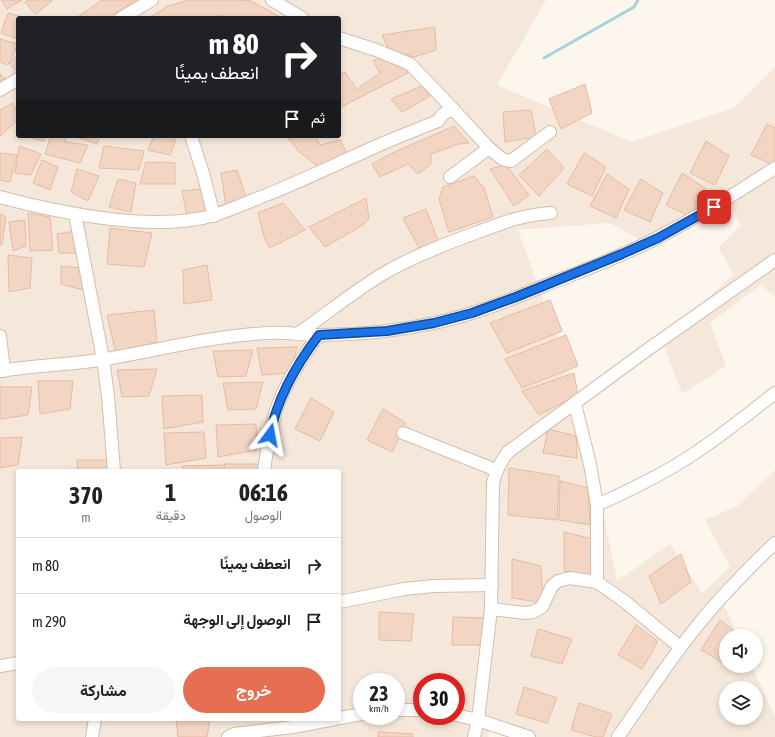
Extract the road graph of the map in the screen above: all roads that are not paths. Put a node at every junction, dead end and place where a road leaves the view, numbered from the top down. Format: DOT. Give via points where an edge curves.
graph roads {
  1 [pos="152,0"];
  2 [pos="272,0"];
  3 [pos="124,16"];
  4 [pos="299,16"];
  5 [pos="341,39"];
  6 [pos="16,80"];
  7 [pos="0,90"];
  8 [pos="453,109"];
  9 [pos="550,132"];
  10 [pos="192,138"];
  11 [pos="489,148"];
  12 [pos="775,168"];
  13 [pos="450,177"];
  14 [pos="0,197"];
  15 [pos="551,213"];
  16 [pos="75,214"];
  17 [pos="214,216"];
  18 [pos="775,260"];
  19 [pos="299,333"];
  20 [pos="319,335"];
  21 [pos="0,336"];
  22 [pos="103,359"];
  23 [pos="2,371"];
  24 [pos="775,393"];
  25 [pos="575,404"];
  26 [pos="403,433"];
  27 [pos="114,469"];
  28 [pos="264,469"];
  29 [pos="496,470"];
  30 [pos="597,505"];
  31 [pos="775,543"];
  32 [pos="597,582"];
  33 [pos="492,585"];
  34 [pos="341,602"];
  35 [pos="491,609"];
  36 [pos="680,647"];
  37 [pos="16,663"];
  38 [pos="0,666"];
  39 [pos="353,716"];
  40 [pos="465,717"];
  41 [pos="341,718"];
  42 [pos="478,720"];
  43 [pos="95,721"];
  44 [pos="324,721"];
  45 [pos="92,737"];
  46 [pos="228,737"];
  47 [pos="474,737"];
  48 [pos="529,737"];
  49 [pos="618,737"];
  1 -- 3 [label="street"];
  2 -- 4 [label="street"];
  5 -- 8 [label="street" via="410,64"];
  6 -- 7 [label="street"];
  8 -- 11 [label="street"];
  8 -- 17 [label="street" via="443,114 438,121"];
  9 -- 11 [label="street" via="512,160 501,158"];
  10 -- 17 [label="street"];
  11 -- 13 [label="street"];
  12 -- 20 [label="street" via="724,202 658,238 472,313 387,331"];
  14 -- 16 [label="street"];
  15 -- 19 [label="street" via="511,219 400,264 349,295"];
  16 -- 17 [label="street" via="137,221 175,222"];
  16 -- 22 [label="street"];
  18 -- 25 [label="street"];
  19 -- 20 [label="street"];
  19 -- 22 [label="street" via="231,336"];
  20 -- 28 [label="street" via="304,356 279,403"];
  21 -- 23 [label="street"];
  22 -- 23 [label="street"];
  22 -- 27 [label="street"];
  24 -- 30 [label="street" via="689,458 635,488"];
  25 -- 29 [label="street" via="508,452"];
  25 -- 30 [label="street"];
  26 -- 29 [label="street"];
  29 -- 33 [label="street" via="493,483"];
  30 -- 32 [label="street"];
  31 -- 36 [label="street" via="716,603"];
  32 -- 35 [label="street" via="570,578 558,581 552,586 542,607 533,612"];
  32 -- 36 [label="street"];
  33 -- 34 [label="street" via="404,589"];
  33 -- 35 [label="street"];
  35 -- 42 [label="street"];
  36 -- 49 [label="street"];
  37 -- 38 [label="street"];
  39 -- 41 [label="street"];
  40 -- 42 [label="street"];
  42 -- 47 [label="street"];
  42 -- 48 [label="street"];
  43 -- 45 [label="street"];
  44 -- 46 [label="street"];
}
